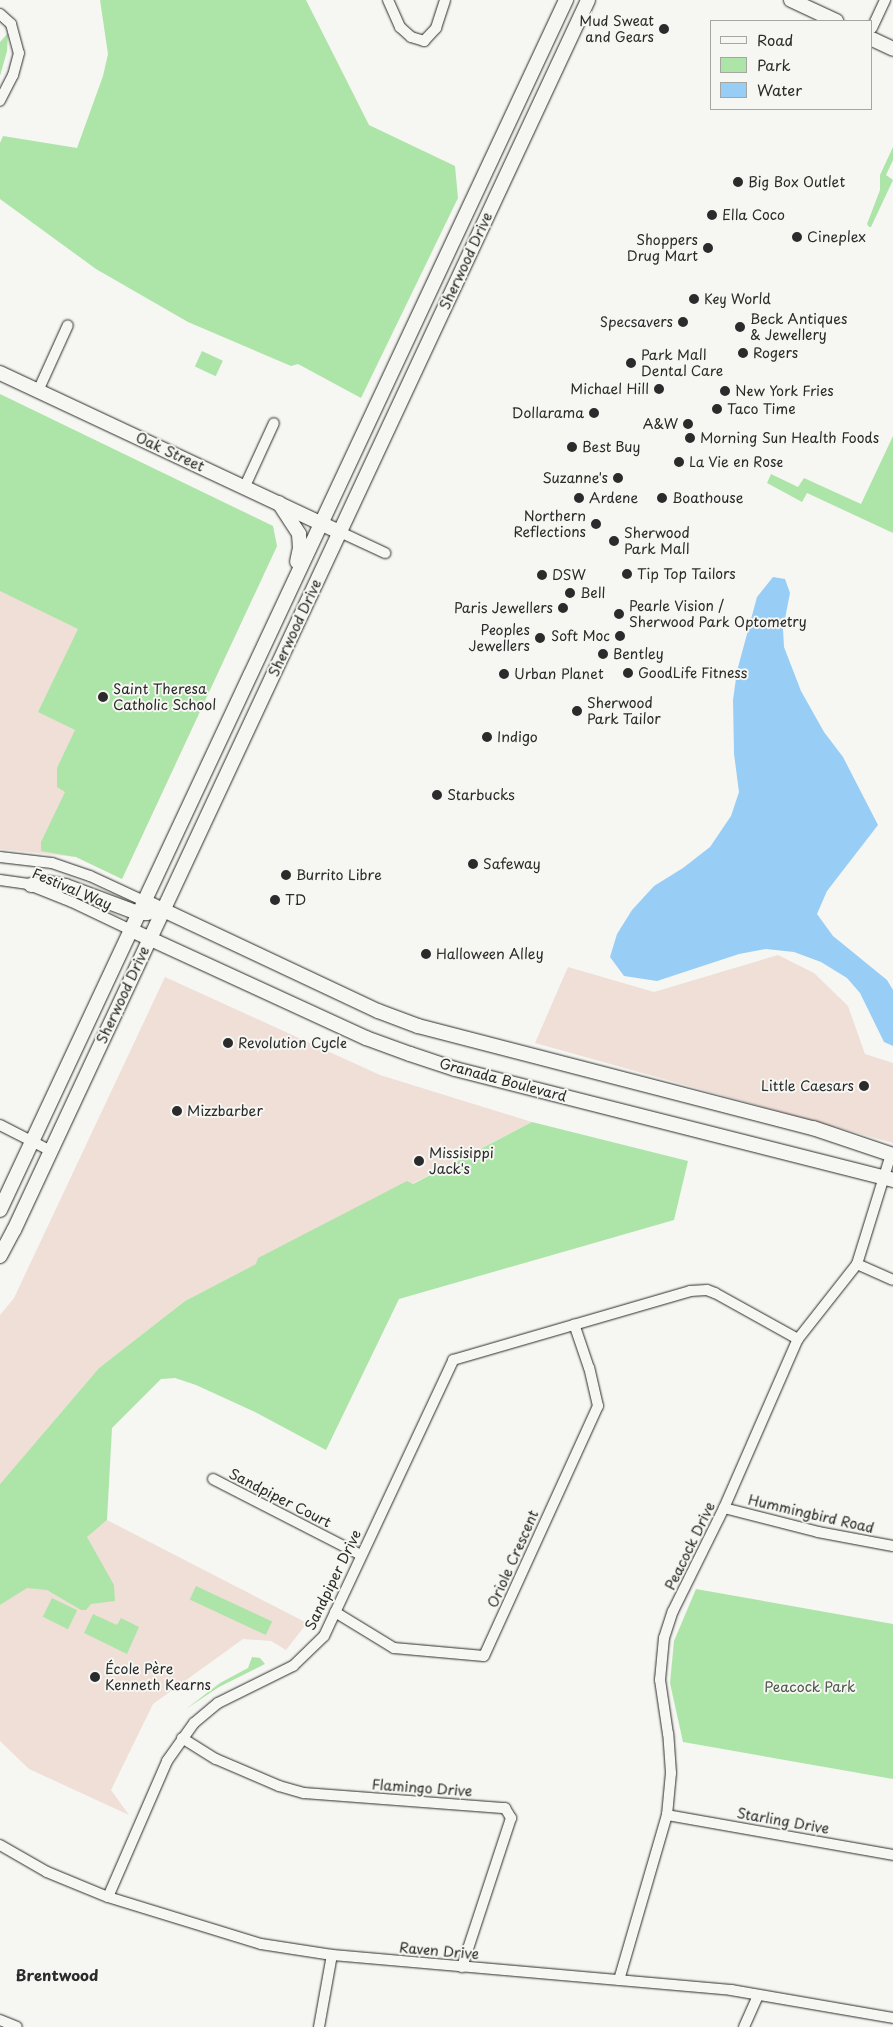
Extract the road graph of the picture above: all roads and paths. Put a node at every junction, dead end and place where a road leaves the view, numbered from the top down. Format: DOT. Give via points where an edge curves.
graph roads {
  1 [pos="388,0"];
  2 [pos="445,0"];
  3 [pos="566,0"];
  4 [pos="588,0"];
  5 [pos="792,0"];
  6 [pos="885,0"];
  7 [pos="0,14"];
  8 [pos="834,20"];
  9 [pos="873,26"];
  10 [pos="873,39"];
  11 [pos="893,49"];
  12 [pos="0,102"];
  13 [pos="68,325"];
  14 [pos="0,373"];
  15 [pos="38,390"];
  16 [pos="274,423"];
  17 [pos="245,486"];
  18 [pos="279,502"];
  19 [pos="321,523"];
  20 [pos="340,532"];
  21 [pos="385,553"];
  22 [pos="297,575"];
  23 [pos="0,857"];
  24 [pos="0,880"];
  25 [pos="31,885"];
  26 [pos="141,907"];
  27 [pos="163,911"];
  28 [pos="131,930"];
  29 [pos="150,939"];
  30 [pos="0,1125"];
  31 [pos="32,1142"];
  32 [pos="51,1150"];
  33 [pos="892,1155"];
  34 [pos="889,1178"];
  35 [pos="0,1210"];
  36 [pos="0,1256"];
  37 [pos="857,1264"];
  38 [pos="893,1280"];
  39 [pos="574,1324"];
  40 [pos="798,1340"];
  41 [pos="213,1479"];
  42 [pos="724,1508"];
  43 [pos="893,1546"];
  44 [pos="361,1555"];
  45 [pos="335,1612"];
  46 [pos="182,1738"];
  47 [pos="667,1815"];
  48 [pos="0,1845"];
  49 [pos="893,1855"];
  50 [pos="108,1897"];
  51 [pos="332,1955"];
  52 [pos="462,1967"];
  53 [pos="619,1980"];
  54 [pos="758,1995"];
  55 [pos="893,2018"];
  56 [pos="0,2020"];
  57 [pos="17,2027"];
  58 [pos="319,2027"];
  59 [pos="744,2027"];
  1 -- 2 [label="street" via="400,27 411,37 424,41 436,28"];
  3 -- 19 [label="main road, Sherwood Drive"];
  4 -- 20 [label="main road, Sherwood Drive"];
  5 -- 8 [label="main road"];
  6 -- 9 [label="street"];
  7 -- 12 [label="street" via="11,24 19,53"];
  10 -- 11 [label="main road"];
  13 -- 15 [label="street"];
  14 -- 15 [label="main road, Oak Street"];
  15 -- 17 [label="main road, Oak Street"];
  16 -- 17 [label="street"];
  17 -- 18 [label="main road, Oak Street"];
  18 -- 19 [label="main road, Oak Street"];
  18 -- 22 [label="main road" via="299,534"];
  19 -- 20 [label="main road, Oak Street"];
  19 -- 22 [label="main road, Sherwood Drive"];
  20 -- 21 [label="street"];
  20 -- 27 [label="main road, Sherwood Drive"];
  22 -- 26 [label="main road, Sherwood Drive"];
  23 -- 26 [label="street, Festival Way" via="52,863 90,876"];
  24 -- 25 [label="street, Festival Way"];
  25 -- 26 [label="main road" via="66,886"];
  25 -- 28 [label="street, Festival Way"];
  26 -- 27 [label="main road"];
  26 -- 28 [label="main road, Sherwood Drive"];
  27 -- 29 [label="main road, Sherwood Drive"];
  27 -- 33 [label="main road" via="378,1011 418,1026 813,1128"];
  28 -- 29 [label="main road, Granada Boulevard"];
  28 -- 31 [label="main road, Sherwood Drive"];
  29 -- 32 [label="main road, Sherwood Drive"];
  29 -- 34 [label="main road, Granada Boulevard" via="366,1038 455,1069"];
  30 -- 31 [label="street"];
  31 -- 32 [label="street"];
  31 -- 35 [label="main road, Sherwood Drive"];
  32 -- 36 [label="main road, Sherwood Drive"];
  33 -- 34 [label="street, Peacock Drive"];
  34 -- 37 [label="street, Peacock Drive"];
  37 -- 38 [label="street"];
  37 -- 40 [label="street, Peacock Drive"];
  39 -- 40 [label="street, Sandpiper Drive" via="690,1291 707,1290"];
  39 -- 44 [label="street, Sandpiper Drive" via="453,1360"];
  39 -- 45 [label="street, Oriole Crescent" via="598,1406 484,1656 394,1648"];
  40 -- 42 [label="street, Peacock Drive"];
  41 -- 44 [label="street, Sandpiper Court"];
  42 -- 43 [label="street, Hummingbird Road" via="818,1532"];
  42 -- 47 [label="street, Peacock Drive" via="673,1612 664,1638 660,1680 671,1774"];
  44 -- 45 [label="street, Sandpiper Drive"];
  45 -- 46 [label="street, Sandpiper Drive" via="324,1636 293,1666 218,1703"];
  46 -- 50 [label="street, Sandpiper Drive" via="167,1761"];
  46 -- 52 [label="street, Flamingo Drive" via="216,1760 304,1793 505,1808 511,1818"];
  47 -- 49 [label="street, Starling Drive"];
  47 -- 53 [label="street, Peacock Drive"];
  48 -- 50 [label="street, Raven Drive" via="47,1872"];
  50 -- 51 [label="street, Raven Drive" via="261,1944"];
  51 -- 52 [label="street, Raven Drive"];
  51 -- 58 [label="street"];
  52 -- 53 [label="street, Raven Drive"];
  53 -- 54 [label="street, Raven Drive"];
  54 -- 55 [label="street, Raven Drive"];
  54 -- 59 [label="street"];
  56 -- 57 [label="street"];
}
